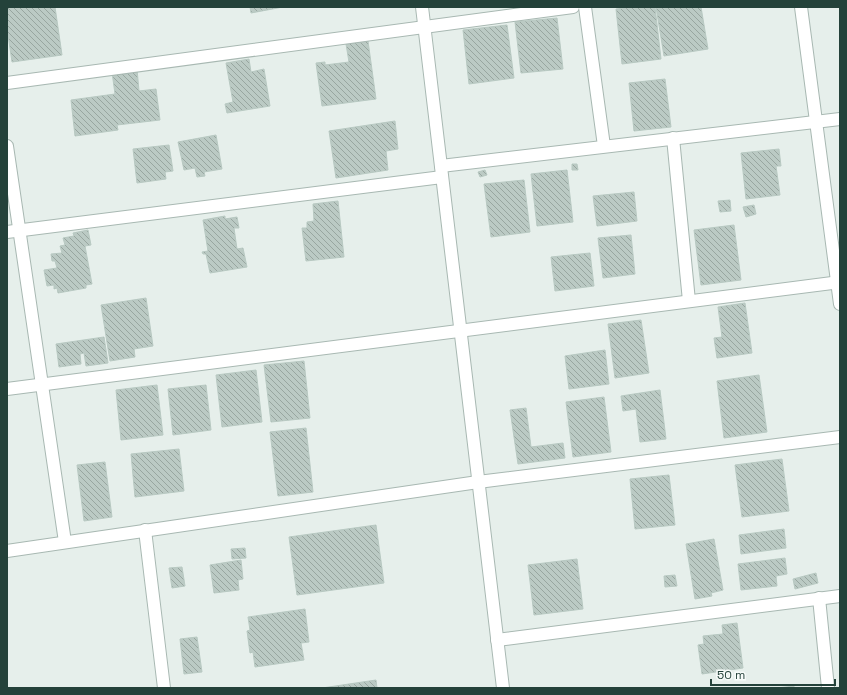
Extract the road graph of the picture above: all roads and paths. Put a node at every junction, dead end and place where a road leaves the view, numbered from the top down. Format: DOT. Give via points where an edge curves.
graph roads {
  1 [pos="422,7"];
  2 [pos="573,7"];
  3 [pos="585,7"];
  4 [pos="801,7"];
  5 [pos="424,27"];
  6 [pos="7,83"];
  7 [pos="840,119"];
  8 [pos="816,121"];
  9 [pos="673,138"];
  10 [pos="7,146"];
  11 [pos="604,146"];
  12 [pos="441,171"];
  13 [pos="19,230"];
  14 [pos="7,232"];
  15 [pos="839,282"];
  16 [pos="688,302"];
  17 [pos="840,304"];
  18 [pos="460,331"];
  19 [pos="42,385"];
  20 [pos="7,390"];
  21 [pos="840,437"];
  22 [pos="478,482"];
  23 [pos="145,530"];
  24 [pos="64,542"];
  25 [pos="7,551"];
  26 [pos="840,596"];
  27 [pos="819,598"];
  28 [pos="497,640"];
  29 [pos="164,688"];
  30 [pos="503,688"];
  31 [pos="828,688"];
  1 -- 5 [label="street"];
  2 -- 5 [label="street"];
  3 -- 11 [label="street"];
  4 -- 8 [label="street"];
  5 -- 6 [label="street"];
  5 -- 12 [label="street"];
  7 -- 8 [label="street"];
  8 -- 9 [label="street"];
  8 -- 15 [label="street"];
  9 -- 11 [label="street"];
  9 -- 16 [label="street"];
  10 -- 13 [label="street"];
  11 -- 12 [label="street"];
  12 -- 13 [label="street"];
  12 -- 18 [label="street"];
  13 -- 14 [label="street"];
  13 -- 19 [label="street"];
  15 -- 16 [label="street"];
  15 -- 17 [label="street"];
  16 -- 18 [label="street"];
  18 -- 19 [label="street"];
  18 -- 22 [label="street"];
  19 -- 20 [label="street"];
  19 -- 24 [label="street"];
  21 -- 22 [label="street"];
  22 -- 23 [label="street"];
  22 -- 28 [label="street"];
  23 -- 24 [label="street"];
  23 -- 29 [label="street"];
  24 -- 25 [label="street"];
  26 -- 27 [label="street"];
  27 -- 28 [label="street"];
  27 -- 31 [label="street"];
  28 -- 30 [label="street"];
}
